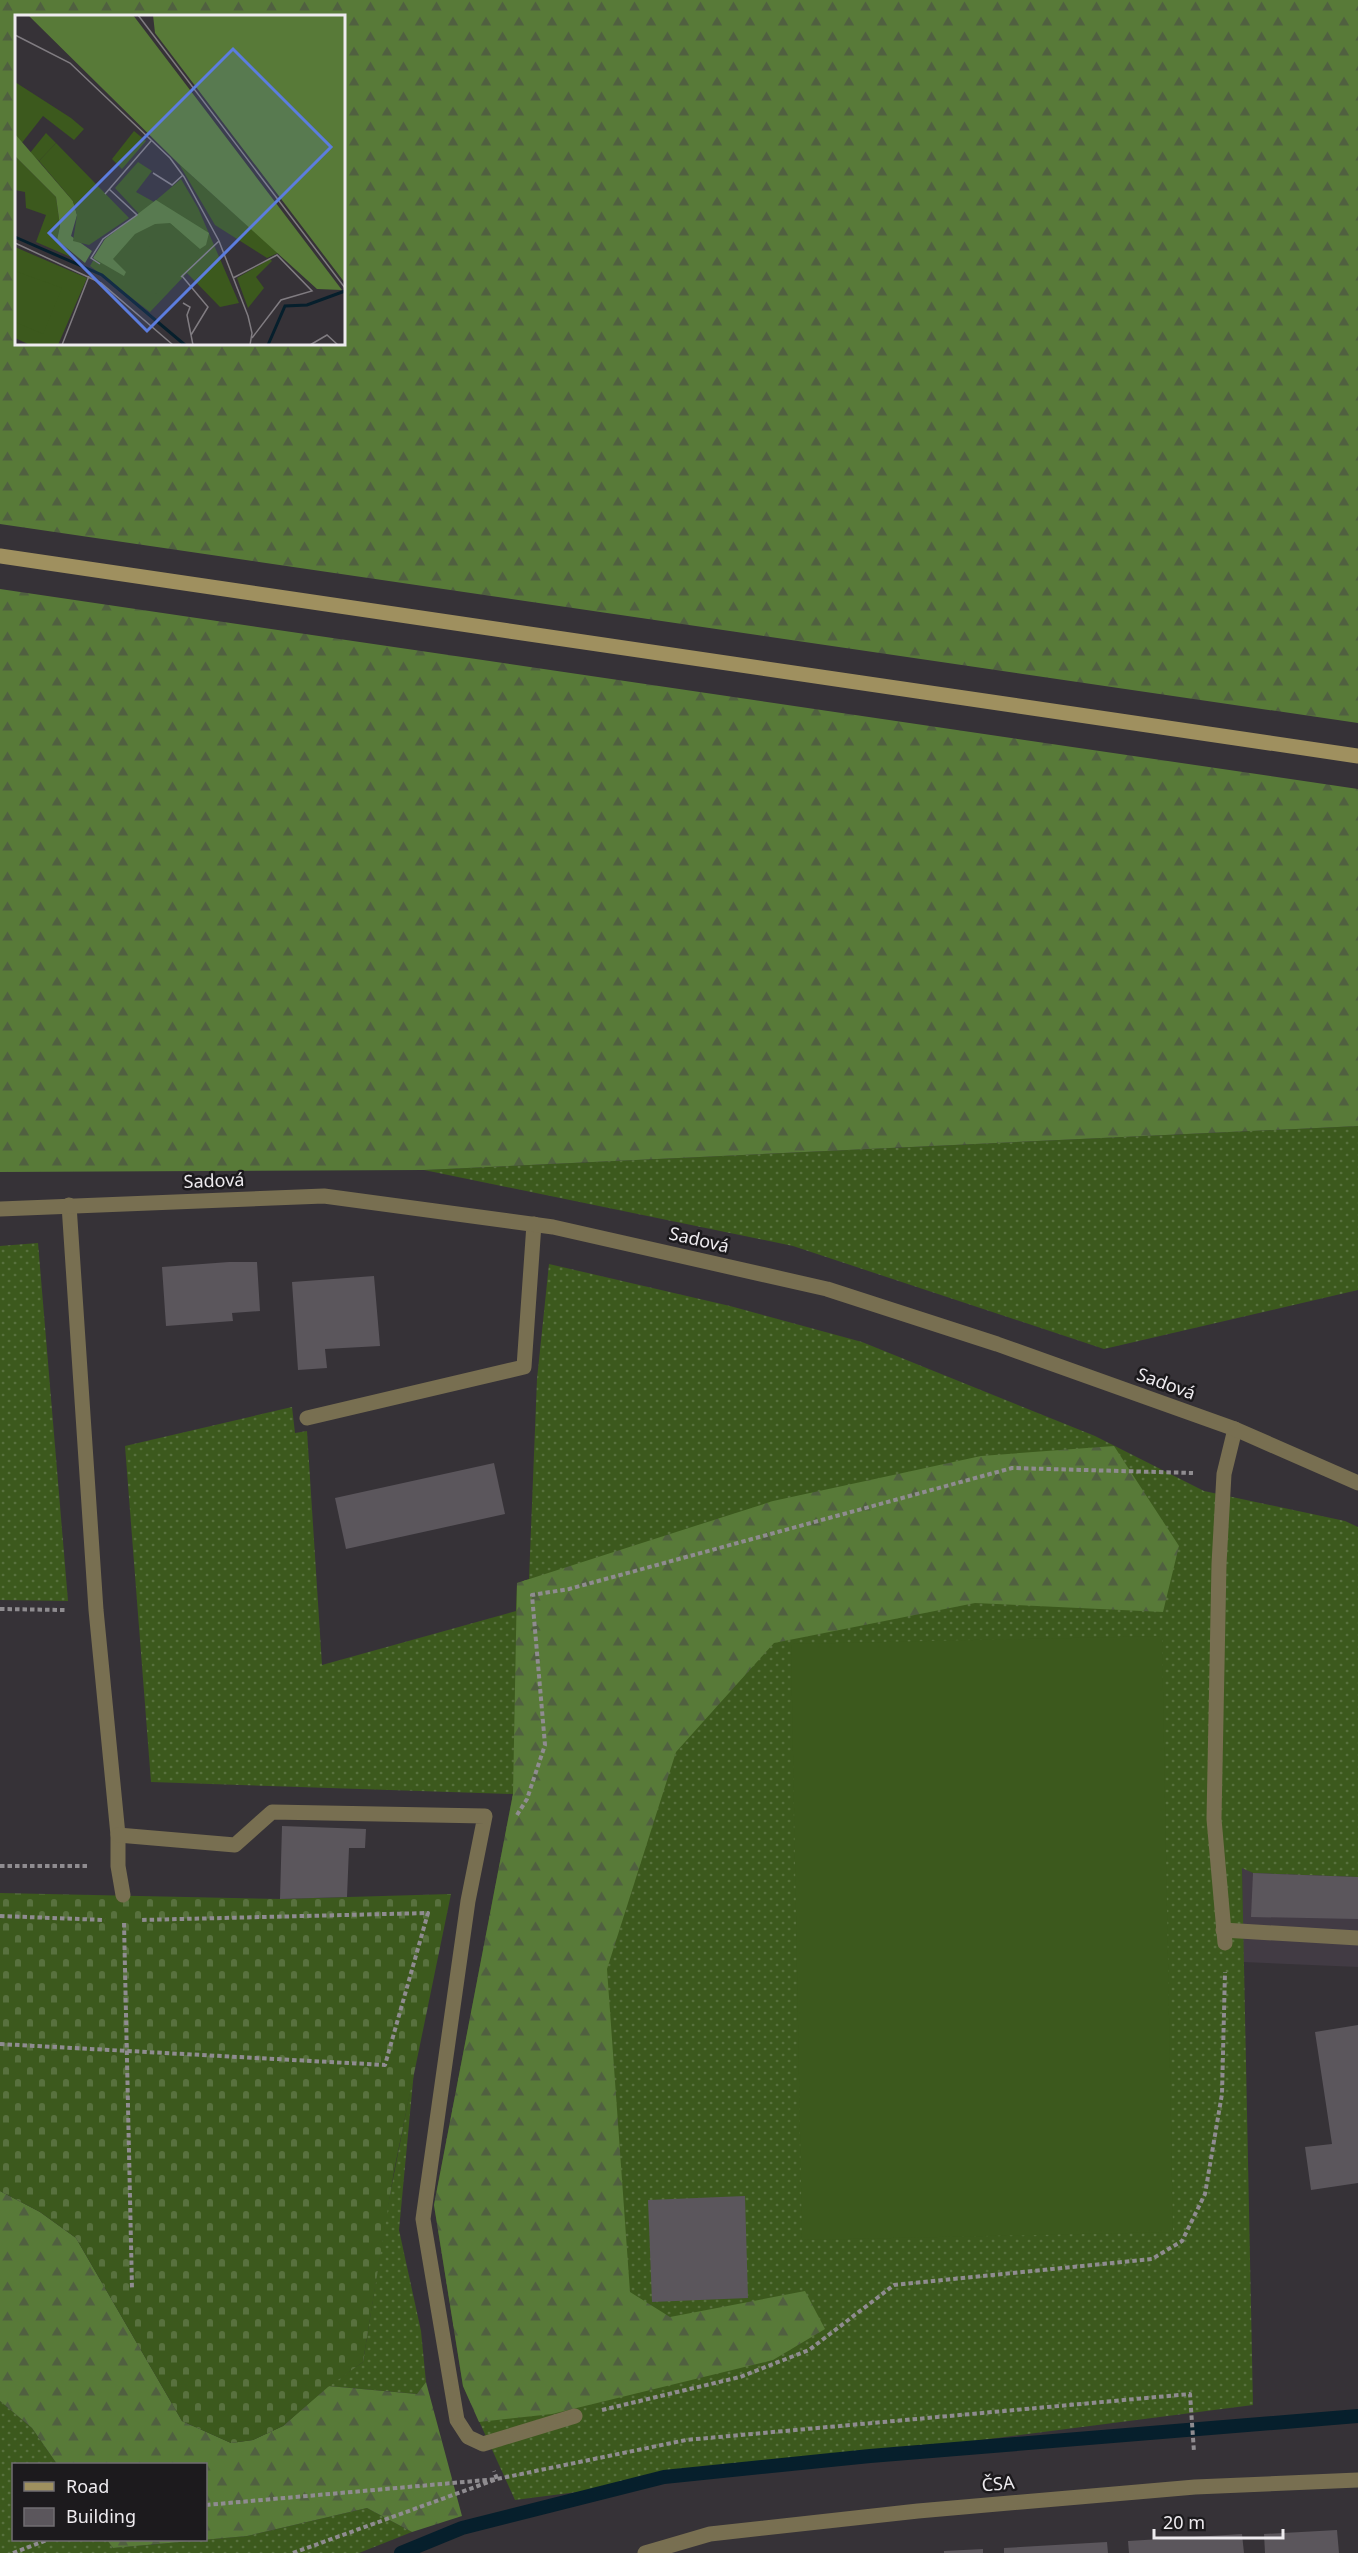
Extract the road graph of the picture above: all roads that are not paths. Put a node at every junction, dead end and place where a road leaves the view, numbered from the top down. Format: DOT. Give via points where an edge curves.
graph roads {
  1 [pos="0,556"];
  2 [pos="1358,756"];
  3 [pos="69,1205"];
  4 [pos="0,1209"];
  5 [pos="534,1224"];
  6 [pos="307,1418"];
  7 [pos="1235,1429"];
  8 [pos="1358,1483"];
  9 [pos="118,1835"];
  10 [pos="123,1895"];
  11 [pos="1358,1938"];
  12 [pos="575,2416"];
  13 [pos="1358,2480"];
  14 [pos="645,2553"];
  1 -- 2 [label="main road"];
  3 -- 4 [label="street, Sadová"];
  3 -- 5 [label="street, Sadová" via="324,1196"];
  3 -- 9 [label="street" via="96,1610"];
  5 -- 6 [label="street" via="524,1367"];
  5 -- 7 [label="street, Sadová" via="827,1289 997,1344"];
  7 -- 8 [label="street, Sadová"];
  7 -- 11 [label="street" via="1224,1474 1219,1564 1214,1819 1224,1936"];
  9 -- 10 [label="street"];
  9 -- 12 [label="street" via="235,1845 272,1812 485,1816 468,1901 423,2219 457,2420 468,2437 483,2444"];
  13 -- 14 [label="street, ČSA" via="1195,2487 918,2511 710,2534"];
}
